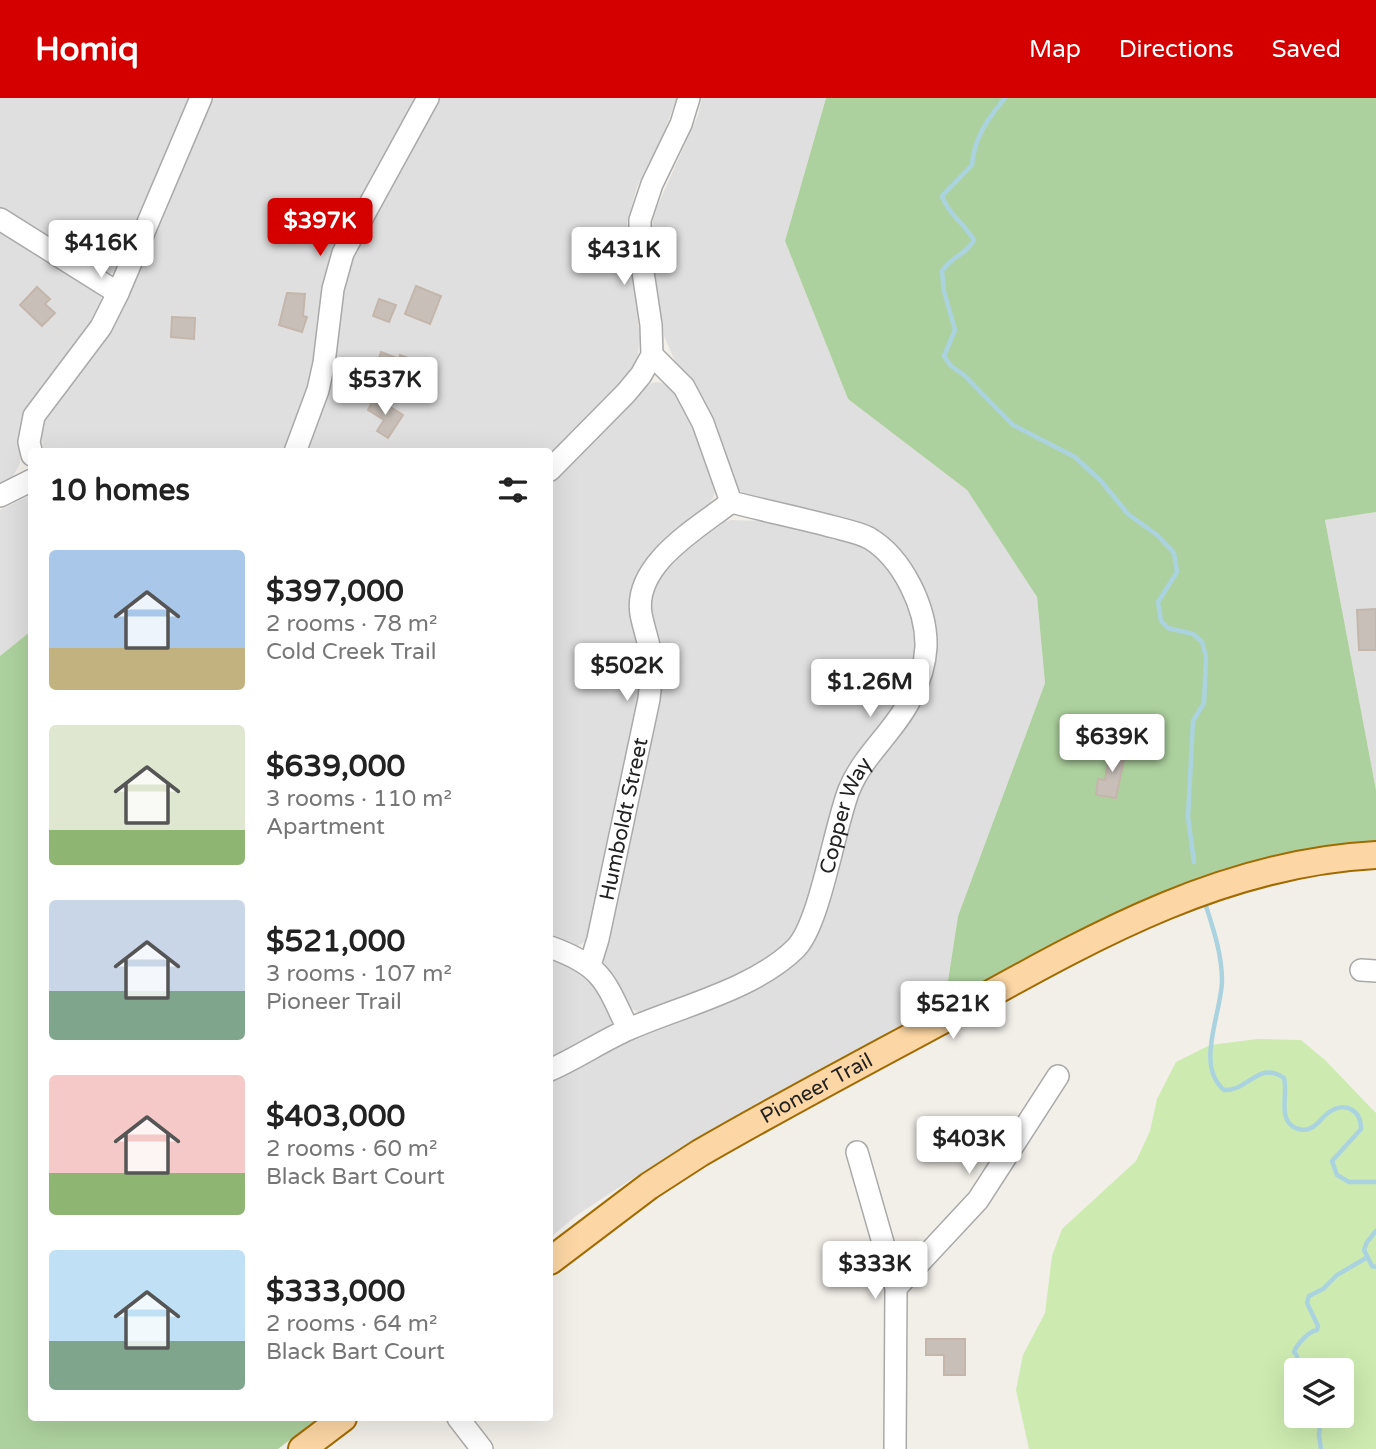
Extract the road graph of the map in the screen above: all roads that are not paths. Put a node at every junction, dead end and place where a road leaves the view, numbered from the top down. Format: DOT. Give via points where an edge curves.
graph roads {
  1 [pos="201,98"];
  2 [pos="428,98"];
  3 [pos="690,98"];
  4 [pos="0,219"];
  5 [pos="118,293"];
  6 [pos="652,355"];
  7 [pos="30,448"];
  8 [pos="296,448"];
  9 [pos="553,467"];
  10 [pos="28,482"];
  11 [pos="0,496"];
  12 [pos="731,502"];
  13 [pos="1376,855"];
  14 [pos="553,948"];
  15 [pos="590,965"];
  16 [pos="628,1030"];
  17 [pos="553,1068"];
  18 [pos="1058,1076"];
  19 [pos="857,1152"];
  20 [pos="553,1259"];
  21 [pos="896,1288"];
  22 [pos="339,1421"];
  23 [pos="460,1421"];
  24 [pos="302,1449"];
  25 [pos="482,1449"];
  26 [pos="895,1449"];
  1 -- 5 [label="street"];
  2 -- 8 [label="street" via="343,253 318,390"];
  3 -- 6 [label="street" via="640,220"];
  4 -- 5 [label="street"];
  5 -- 7 [label="street" via="96,335 34,415"];
  6 -- 9 [label="street" via="626,393"];
  6 -- 12 [label="street" via="684,387 703,423"];
  10 -- 11 [label="street"];
  12 -- 15 [label="street, Humboldt Street" via="664,554 642,591 641,612 653,665 649,699"];
  12 -- 16 [label="street, Copper Way" via="869,538 890,555 905,577 923,623 926,648 922,671 910,700 851,785 810,929 798,947 757,977"];
  13 -- 20 [label="main road, Pioneer Trail" via="1300,864 1225,883 1096,936 700,1153"];
  14 -- 15 [label="street"];
  15 -- 16 [label="street" via="600,974"];
  16 -- 17 [label="street, Copper Way"];
  18 -- 21 [label="street" via="978,1200"];
  19 -- 21 [label="street"];
  21 -- 26 [label="street"];
  22 -- 24 [label="main road"];
  23 -- 25 [label="street"];
}
